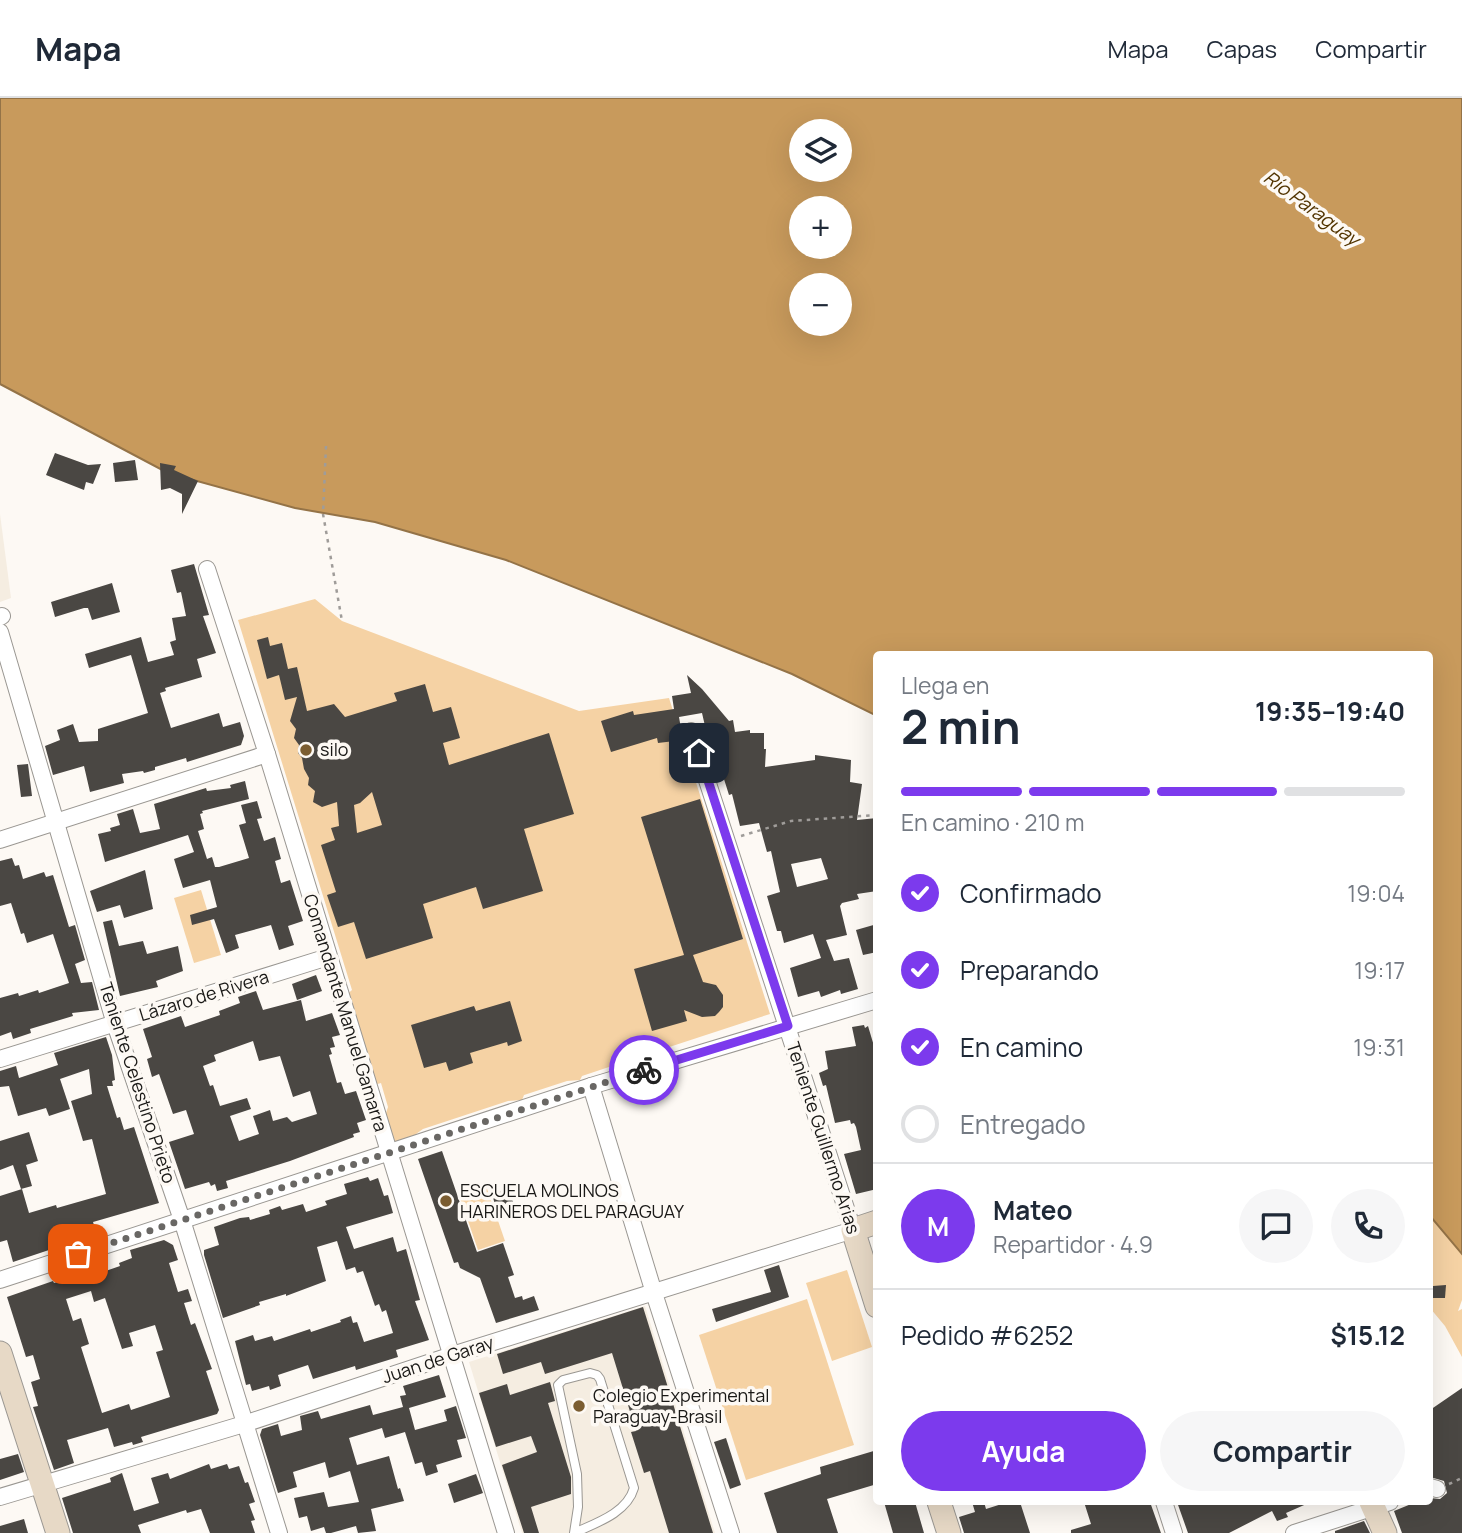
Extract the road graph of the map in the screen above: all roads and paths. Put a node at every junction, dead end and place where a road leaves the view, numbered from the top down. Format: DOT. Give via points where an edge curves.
graph roads {
  1 [pos="326,446"];
  2 [pos="208,572"];
  3 [pos="342,621"];
  4 [pos="1,622"];
  5 [pos="691,731"];
  6 [pos="267,754"];
  7 [pos="873,816"];
  8 [pos="55,822"];
  9 [pos="0,840"];
  10 [pos="727,841"];
  11 [pos="328,957"];
  12 [pos="873,1001"];
  13 [pos="115,1024"];
  14 [pos="788,1026"];
  15 [pos="0,1059"];
  16 [pos="591,1086"];
  17 [pos="388,1154"];
  18 [pos="182,1220"];
  19 [pos="873,1223"];
  20 [pos="853,1230"];
  21 [pos="0,1280"];
  22 [pos="654,1293"];
  23 [pos="873,1293"];
  24 [pos="0,1353"];
  25 [pos="452,1355"];
  26 [pos="244,1424"];
  27 [pos="42,1484"];
  28 [pos="0,1497"];
  29 [pos="940,1505"];
  30 [pos="1165,1505"];
  31 [pos="1375,1505"];
  32 [pos="1378,1505"];
  33 [pos="58,1533"];
  34 [pos="279,1533"];
  35 [pos="506,1533"];
  36 [pos="574,1533"];
  37 [pos="732,1533"];
  38 [pos="949,1533"];
  39 [pos="1174,1533"];
  40 [pos="1294,1533"];
  41 [pos="1385,1533"];
  1 -- 3 [label="path" via="323,514"];
  2 -- 6 [label="street, Comandante Manuel Gamarra"];
  4 -- 8 [label="street, Teniente Celestino Prieto"];
  5 -- 10 [label="street, Teniente Guillermo Arias"];
  6 -- 8 [label="street"];
  6 -- 11 [label="street, Comandante Manuel Gamarra"];
  7 -- 10 [label="path" via="791,821"];
  8 -- 9 [label="street"];
  8 -- 13 [label="street, Teniente Celestino Prieto"];
  10 -- 14 [label="street, Teniente Guillermo Arias"];
  11 -- 13 [label="street, Lázaro de Rivera"];
  11 -- 17 [label="street, Comandante Manuel Gamarra"];
  12 -- 14 [label="street"];
  13 -- 15 [label="street, Lázaro de Rivera"];
  13 -- 18 [label="street, Teniente Celestino Prieto"];
  14 -- 16 [label="street"];
  14 -- 20 [label="street, Teniente Guillermo Arias"];
  16 -- 17 [label="street"];
  16 -- 22 [label="street"];
  17 -- 18 [label="street"];
  17 -- 25 [label="street, Comandante Manuel Gamarra"];
  18 -- 21 [label="street"];
  18 -- 26 [label="street, Teniente Celestino Prieto"];
  19 -- 20 [label="street, Juan de Garay"];
  20 -- 22 [label="street, Juan de Garay"];
  20 -- 23 [label="street, Teniente Guillermo Arias"];
  22 -- 25 [label="street, Juan de Garay"];
  22 -- 37 [label="street"];
  24 -- 27 [label="street"];
  25 -- 26 [label="street, Juan de Garay"];
  25 -- 35 [label="street, Comandante Manuel Gamarra"];
  26 -- 27 [label="street, Juan de Garay"];
  26 -- 34 [label="street, Teniente Celestino Prieto"];
  27 -- 28 [label="street, Juan de Garay"];
  27 -- 33 [label="street"];
  29 -- 38 [label="street"];
  30 -- 39 [label="street"];
  31 -- 40 [label="street"];
  32 -- 41 [label="street"];
  36 -- 36 [label="lane" via="607,1518 627,1503 634,1488 600,1380 590,1373 558,1385 578,1474"];
}
